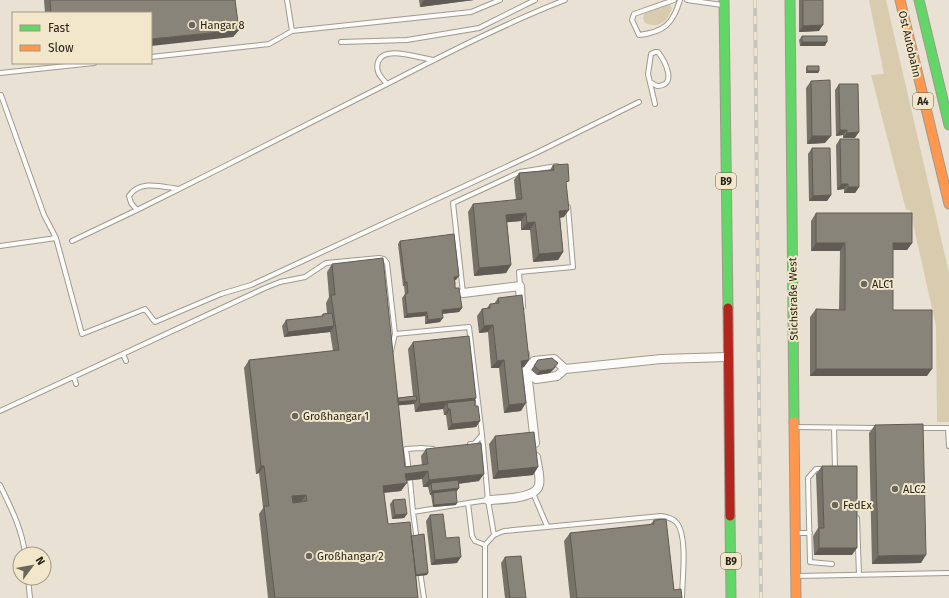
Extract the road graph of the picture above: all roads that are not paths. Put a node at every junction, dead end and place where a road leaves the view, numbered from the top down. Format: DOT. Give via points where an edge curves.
graph roads {
  1 [pos="287,0"];
  2 [pos="500,0"];
  3 [pos="536,0"];
  4 [pos="565,0"];
  5 [pos="674,0"];
  6 [pos="680,0"];
  7 [pos="687,0"];
  8 [pos="790,0"];
  9 [pos="900,0"];
  10 [pos="919,0"];
  11 [pos="693,1"];
  12 [pos="724,3"];
  13 [pos="925,27"];
  14 [pos="292,32"];
  15 [pos="341,42"];
  16 [pos="152,57"];
  17 [pos="434,60"];
  18 [pos="85,64"];
  19 [pos="0,73"];
  20 [pos="650,82"];
  21 [pos="387,84"];
  22 [pos="947,91"];
  23 [pos="1,95"];
  24 [pos="639,102"];
  25 [pos="655,104"];
  26 [pos="949,125"];
  27 [pos="564,165"];
  28 [pos="180,189"];
  29 [pos="567,204"];
  30 [pos="949,204"];
  31 [pos="137,210"];
  32 [pos="56,238"];
  33 [pos="72,241"];
  34 [pos="0,246"];
  35 [pos="520,286"];
  36 [pos="463,293"];
  37 [pos="522,311"];
  38 [pos="395,334"];
  39 [pos="525,349"];
  40 [pos="123,354"];
  41 [pos="728,357"];
  42 [pos="392,359"];
  43 [pos="126,361"];
  44 [pos="565,368"];
  45 [pos="526,371"];
  46 [pos="74,377"];
  47 [pos="76,384"];
  48 [pos="0,411"];
  49 [pos="795,427"];
  50 [pos="834,428"];
  51 [pos="885,428"];
  52 [pos="914,428"];
  53 [pos="482,435"];
  54 [pos="461,445"];
  55 [pos="400,446"];
  56 [pos="949,446"];
  57 [pos="406,449"];
  58 [pos="435,449"];
  59 [pos="835,469"];
  60 [pos="842,469"];
  61 [pos="409,473"];
  62 [pos="410,480"];
  63 [pos="0,485"];
  64 [pos="533,493"];
  65 [pos="488,500"];
  66 [pos="468,503"];
  67 [pos="413,512"];
  68 [pos="857,515"];
  69 [pos="547,526"];
  70 [pos="796,533"];
  71 [pos="810,533"];
  72 [pos="494,535"];
  73 [pos="417,544"];
  74 [pos="485,545"];
  75 [pos="24,546"];
  76 [pos="832,564"];
  77 [pos="420,565"];
  78 [pos="949,574"];
  79 [pos="860,575"];
  80 [pos="796,576"];
  81 [pos="29,586"];
  82 [pos="30,598"];
  83 [pos="424,598"];
  84 [pos="485,598"];
  85 [pos="682,598"];
  86 [pos="731,598"];
  87 [pos="796,598"];
  1 -- 14 [label="lane"];
  2 -- 14 [label="lane" via="471,12"];
  3 -- 15 [label="lane" via="479,28 407,40"];
  4 -- 17 [label="lane"];
  5 -- 6 [label="lane" via="634,14 632,20 639,35 667,26"];
  7 -- 11 [label="lane"];
  8 -- 49 [label="main road, Stichstraße West"];
  9 -- 30 [label="main road, Ost Autobahn / A4"];
  10 -- 13 [label="main road, Ost Autobahn / A4"];
  11 -- 12 [label="lane"];
  12 -- 41 [label="main road, B9"];
  13 -- 22 [label="lane"];
  13 -- 26 [label="main road, Ost Autobahn / A4"];
  14 -- 16 [label="lane" via="269,44"];
  17 -- 21 [label="lane"];
  17 -- 21 [label="lane" via="396,52 387,54 379,60 377,67 379,76"];
  18 -- 19 [label="lane"];
  20 -- 20 [label="lane" via="660,86 668,81 669,73 665,61 658,52 650,54"];
  20 -- 25 [label="lane"];
  21 -- 28 [label="lane"];
  23 -- 32 [label="lane" via="44,215"];
  24 -- 32 [label="lane" via="538,152 258,282 221,294 155,322 145,309 82,334"];
  27 -- 36 [label="lane" via="520,172 453,203"];
  28 -- 31 [label="lane"];
  28 -- 31 [label="lane" via="151,185 136,188 129,196"];
  29 -- 35 [label="lane" via="573,267 519,272"];
  31 -- 33 [label="lane"];
  32 -- 34 [label="lane"];
  35 -- 36 [label="street"];
  35 -- 37 [label="street"];
  38 -- 40 [label="lane" via="387,263 379,258 326,263 305,277 265,288"];
  38 -- 42 [label="lane"];
  38 -- 53 [label="lane" via="469,327"];
  39 -- 45 [label="street"];
  40 -- 43 [label="lane"];
  40 -- 46 [label="lane"];
  41 -- 44 [label="street" via="661,359"];
  41 -- 86 [label="main road, B9"];
  44 -- 45 [label="street" via="557,376 536,379"];
  44 -- 45 [label="street" via="554,359 534,361"];
  45 -- 64 [label="street" via="539,483"];
  46 -- 47 [label="lane"];
  46 -- 48 [label="lane"];
  49 -- 50 [label="lane"];
  49 -- 70 [label="main road, Stichstraße West"];
  50 -- 51 [label="lane"];
  50 -- 59 [label="lane"];
  52 -- 56 [label="lane" via="948,428"];
  53 -- 54 [label="lane" via="474,444"];
  53 -- 65 [label="lane"];
  55 -- 57 [label="lane"];
  57 -- 58 [label="lane"];
  57 -- 61 [label="lane"];
  59 -- 60 [label="lane"];
  59 -- 71 [label="lane" via="816,469 808,478"];
  62 -- 67 [label="lane"];
  63 -- 75 [label="lane" via="19,527"];
  64 -- 65 [label="street"];
  64 -- 69 [label="lane"];
  65 -- 66 [label="lane"];
  65 -- 72 [label="lane"];
  66 -- 67 [label="lane"];
  66 -- 74 [label="lane" via="474,541"];
  67 -- 73 [label="lane"];
  68 -- 79 [label="lane"];
  69 -- 72 [label="lane" via="504,531"];
  69 -- 85 [label="lane" via="661,516 671,518 677,523 682,535"];
  70 -- 71 [label="lane"];
  70 -- 80 [label="main road, Stichstraße West"];
  71 -- 76 [label="lane" via="810,562"];
  72 -- 74 [label="lane"];
  74 -- 84 [label="lane"];
  77 -- 83 [label="lane"];
  78 -- 79 [label="lane"];
  79 -- 80 [label="lane"];
  80 -- 87 [label="main road, Stichstraße West"];
  81 -- 82 [label="lane"];
}
